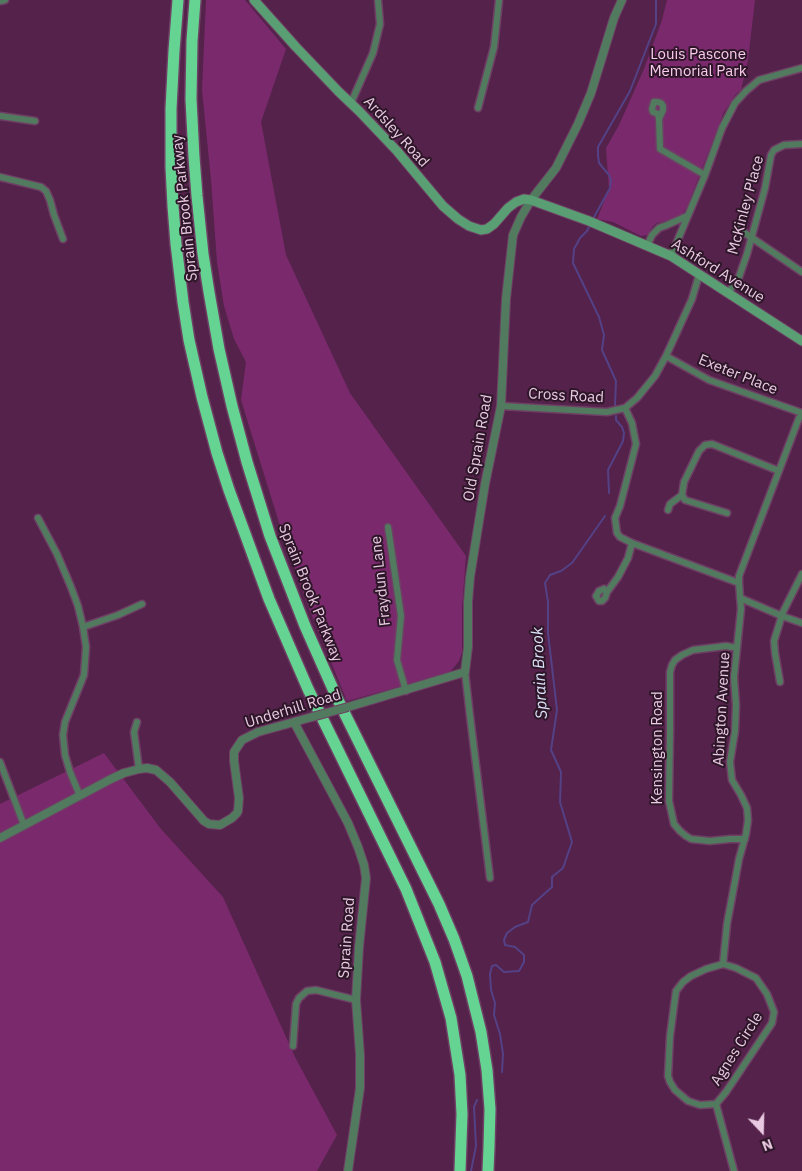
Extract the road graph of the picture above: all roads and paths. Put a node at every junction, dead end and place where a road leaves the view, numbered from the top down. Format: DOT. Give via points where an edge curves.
graph roads {
  1 [pos="5,0"];
  2 [pos="178,0"];
  3 [pos="195,0"];
  4 [pos="254,0"];
  5 [pos="378,0"];
  6 [pos="499,0"];
  7 [pos="622,0"];
  8 [pos="0,1"];
  9 [pos="802,68"];
  10 [pos="351,103"];
  11 [pos="478,108"];
  12 [pos="0,116"];
  13 [pos="659,119"];
  14 [pos="35,121"];
  15 [pos="802,144"];
  16 [pos="704,175"];
  17 [pos="0,177"];
  18 [pos="531,200"];
  19 [pos="687,216"];
  20 [pos="667,226"];
  21 [pos="739,229"];
  22 [pos="680,234"];
  23 [pos="751,237"];
  24 [pos="63,239"];
  25 [pos="647,246"];
  26 [pos="671,256"];
  27 [pos="802,272"];
  28 [pos="699,275"];
  29 [pos="728,293"];
  30 [pos="802,340"];
  31 [pos="666,356"];
  32 [pos="501,406"];
  33 [pos="625,408"];
  34 [pos="802,414"];
  35 [pos="779,471"];
  36 [pos="682,495"];
  37 [pos="668,510"];
  38 [pos="727,513"];
  39 [pos="38,518"];
  40 [pos="388,527"];
  41 [pos="632,543"];
  42 [pos="802,574"];
  43 [pos="739,583"];
  44 [pos="607,592"];
  45 [pos="740,598"];
  46 [pos="142,604"];
  47 [pos="782,616"];
  48 [pos="802,623"];
  49 [pos="83,627"];
  50 [pos="737,648"];
  51 [pos="465,672"];
  52 [pos="780,682"];
  53 [pos="406,691"];
  54 [pos="138,722"];
  55 [pos="294,722"];
  56 [pos="0,762"];
  57 [pos="139,768"];
  58 [pos="80,796"];
  59 [pos="24,825"];
  60 [pos="0,838"];
  61 [pos="745,839"];
  62 [pos="490,878"];
  63 [pos="723,964"];
  64 [pos="356,1000"];
  65 [pos="293,1046"];
  66 [pos="716,1104"];
  67 [pos="348,1171"];
  68 [pos="460,1171"];
  69 [pos="488,1171"];
  70 [pos="734,1171"];
  1 -- 8 [label="street"];
  2 -- 68 [label="highway, Sprain Brook Parkway" via="172,70 172,206 183,302 202,397 229,490 270,599 312,697 406,889 435,962 451,1018 459,1066 462,1114"];
  3 -- 69 [label="highway, Sprain Brook Parkway" via="191,99 197,196 212,311 234,415 270,536 304,626 439,904 467,976 487,1070 490,1118"];
  4 -- 10 [label="main road, Ardsley Road"];
  5 -- 10 [label="street" via="380,24 373,53"];
  6 -- 11 [label="street" via="494,47"];
  7 -- 18 [label="street, Old Sprain Road" via="578,124 556,168"];
  9 -- 16 [label="street" via="759,80 746,91 722,128"];
  10 -- 18 [label="main road, Ardsley Road" via="443,206 469,226 487,229 516,202"];
  12 -- 14 [label="street"];
  13 -- 16 [label="street" via="660,149"];
  15 -- 23 [label="street, McKinley Place" via="784,145 771,155"];
  16 -- 19 [label="street"];
  17 -- 24 [label="street" via="46,191"];
  18 -- 25 [label="main road, Ashford Avenue"];
  18 -- 32 [label="street, Old Sprain Road" via="513,235 506,299"];
  19 -- 20 [label="street"];
  19 -- 22 [label="street"];
  20 -- 22 [label="street"];
  20 -- 25 [label="street" via="655,231"];
  21 -- 23 [label="street"];
  22 -- 26 [label="street"];
  23 -- 27 [label="street"];
  23 -- 29 [label="street, McKinley Place" via="739,277"];
  25 -- 26 [label="main road, Ashford Avenue"];
  26 -- 28 [label="main road, Ashford Avenue"];
  28 -- 29 [label="main road, Ashford Avenue"];
  28 -- 31 [label="street, Cross Road" via="692,299"];
  29 -- 30 [label="main road, Ashford Avenue"];
  31 -- 33 [label="street, Cross Road" via="655,376"];
  31 -- 34 [label="street, Exeter Place" via="710,380"];
  32 -- 33 [label="street, Cross Road" via="607,412"];
  32 -- 51 [label="street, Old Sprain Road" via="470,577"];
  33 -- 41 [label="street" via="636,444 622,501 614,518 617,533"];
  34 -- 35 [label="street"];
  35 -- 36 [label="street" via="712,444 705,445 684,482"];
  35 -- 43 [label="street"];
  36 -- 37 [label="street" via="670,504"];
  36 -- 38 [label="street" via="685,500"];
  39 -- 49 [label="street" via="71,588"];
  40 -- 53 [label="street, Fraydun Lane" via="401,616 397,660"];
  41 -- 43 [label="street"];
  41 -- 44 [label="street" via="628,558"];
  42 -- 47 [label="street"];
  43 -- 45 [label="street, Abington Avenue"];
  45 -- 47 [label="street"];
  45 -- 50 [label="street, Abington Avenue" via="742,609"];
  46 -- 49 [label="street"];
  47 -- 48 [label="street"];
  47 -- 52 [label="street" via="774,641"];
  49 -- 58 [label="street" via="86,647 84,674 63,735 65,756"];
  50 -- 61 [label="street, Abington Avenue" via="735,731 730,762 732,780 747,808"];
  50 -- 61 [label="street, Kensington Road" via="692,650 672,665 669,800 674,824 691,839"];
  51 -- 53 [label="street, Underhill Road"];
  51 -- 62 [label="street, Old Sprain Road"];
  53 -- 55 [label="street, Underhill Road, bridge"];
  54 -- 57 [label="street" via="134,732"];
  55 -- 57 [label="street, Underhill Road" via="258,732 236,747 238,811 220,825 204,821 156,770"];
  55 -- 64 [label="street, Sprain Road" via="348,823 364,865 366,878"];
  56 -- 59 [label="street"];
  57 -- 58 [label="street"];
  58 -- 59 [label="street"];
  59 -- 60 [label="street"];
  61 -- 63 [label="street, Abington Avenue" via="727,924"];
  63 -- 66 [label="street, Agnes Circle" via="756,978 774,1012 772,1023"];
  63 -- 66 [label="street, Agnes Circle" via="690,976 676,992 668,1068 670,1082 688,1101 700,1105"];
  64 -- 65 [label="street" via="316,990 307,991 296,1004"];
  64 -- 67 [label="street, Sprain Road" via="360,1088"];
  66 -- 70 [label="street"];
}
